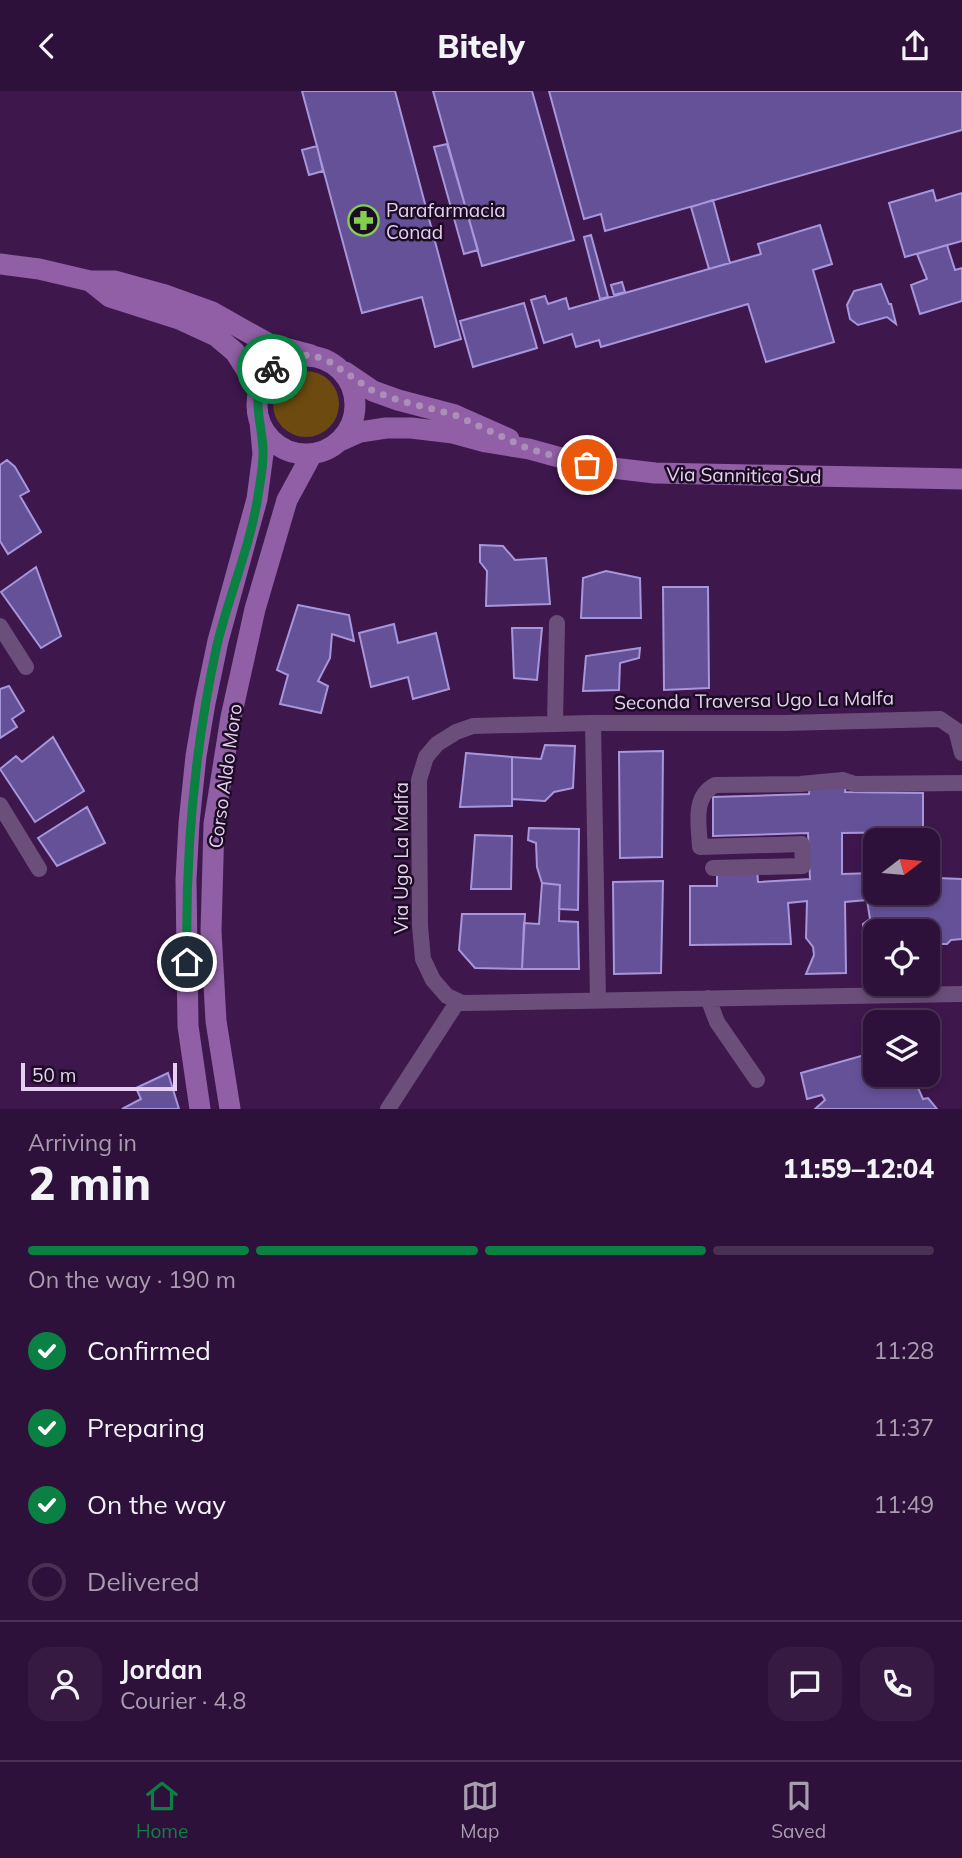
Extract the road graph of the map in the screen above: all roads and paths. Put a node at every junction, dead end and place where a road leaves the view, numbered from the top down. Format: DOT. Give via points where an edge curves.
graph roads {
  1 [pos="0,264"];
  2 [pos="90,281"];
  3 [pos="311,355"];
  4 [pos="341,369"];
  5 [pos="259,390"];
  6 [pos="260,422"];
  7 [pos="340,441"];
  8 [pos="529,449"];
  9 [pos="312,454"];
  10 [pos="962,479"];
  11 [pos="558,623"];
  12 [pos="0,626"];
  13 [pos="26,667"];
  14 [pos="555,723"];
  15 [pos="593,723"];
  16 [pos="962,753"];
  17 [pos="962,783"];
  18 [pos="0,805"];
  19 [pos="713,868"];
  20 [pos="39,869"];
  21 [pos="962,994"];
  22 [pos="708,998"];
  23 [pos="598,1000"];
  24 [pos="458,1001"];
  25 [pos="757,1080"];
  26 [pos="200,1109"];
  27 [pos="230,1109"];
  28 [pos="388,1109"];
  1 -- 2 [label="main road"];
  2 -- 3 [label="main road" via="115,281 163,294 212,312 269,344"];
  2 -- 5 [label="main road" via="110,297 216,336 235,352"];
  3 -- 4 [label="main road"];
  3 -- 5 [label="main road" via="279,363"];
  4 -- 7 [label="main road" via="350,382 355,405 350,428"];
  4 -- 8 [label="main road, Via Sannitica Sud" via="373,391 455,415"];
  5 -- 6 [label="main road"];
  6 -- 9 [label="main road" via="281,448"];
  6 -- 26 [label="main road" via="263,454 257,499 205,703 190,823 188,1026"];
  7 -- 8 [label="main road, Via Sannitica Sud" via="360,432 411,428"];
  7 -- 9 [label="main road"];
  8 -- 10 [label="main road, Via Sannitica Sud" via="587,465 655,473"];
  9 -- 27 [label="main road, Corso Aldo Moro" via="287,500 256,609 231,717 214,824 211,930 216,1021"];
  11 -- 14 [label="street"];
  12 -- 13 [label="street"];
  14 -- 15 [label="street, Via Ugo La Malfa"];
  14 -- 24 [label="street, Via Ugo La Malfa" via="473,726 437,744 426,757 419,780 423,959 433,980"];
  15 -- 16 [label="street, Seconda Traversa Ugo La Malfa" via="940,719 956,730"];
  15 -- 23 [label="street, Seconda Traversa Ugo La Malfa"];
  17 -- 19 [label="street" via="855,784 843,780 715,785 706,789 698,803 700,847 802,845 803,866"];
  18 -- 20 [label="street"];
  21 -- 22 [label="street"];
  22 -- 23 [label="street"];
  22 -- 25 [label="street" via="717,1022"];
  23 -- 24 [label="street"];
  24 -- 28 [label="street"];
}
